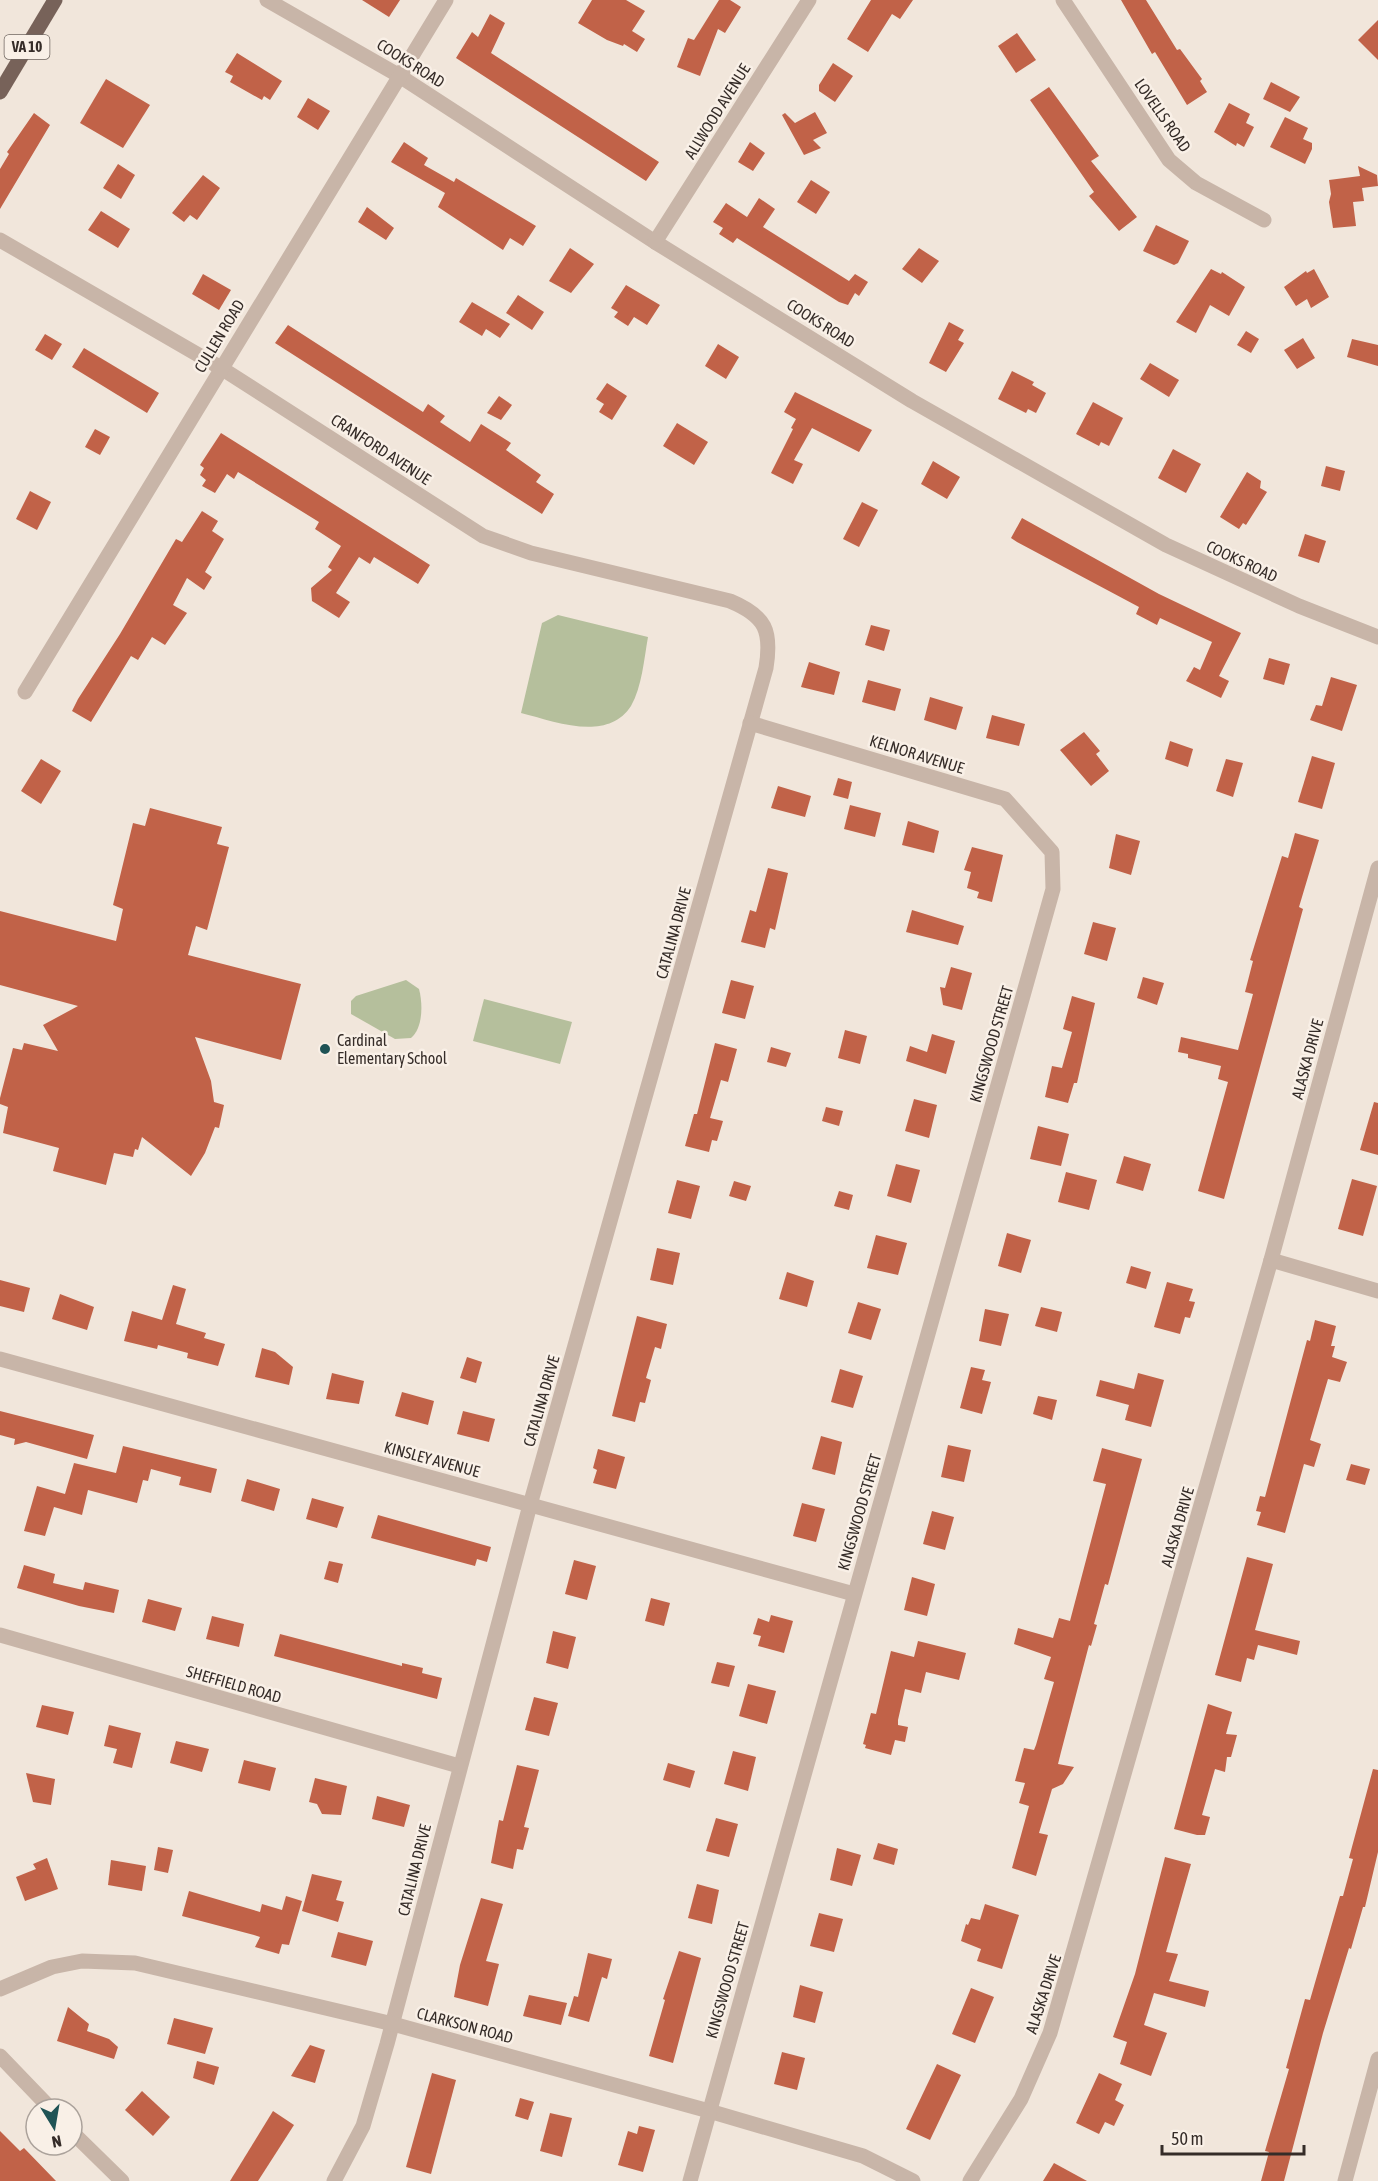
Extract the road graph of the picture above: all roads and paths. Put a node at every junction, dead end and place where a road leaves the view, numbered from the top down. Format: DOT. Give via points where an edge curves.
graph roads {
  1 [pos="55,0"];
  2 [pos="267,0"];
  3 [pos="446,0"];
  4 [pos="809,0"];
  5 [pos="1063,0"];
  6 [pos="398,75"];
  7 [pos="0,92"];
  8 [pos="1264,220"];
  9 [pos="0,240"];
  10 [pos="655,242"];
  11 [pos="221,368"];
  12 [pos="766,627"];
  13 [pos="1378,637"];
  14 [pos="25,692"];
  15 [pos="750,723"];
  16 [pos="1052,852"];
  17 [pos="1378,868"];
  18 [pos="1271,1260"];
  19 [pos="1378,1291"];
  20 [pos="0,1359"];
  21 [pos="530,1505"];
  22 [pos="854,1594"];
  23 [pos="0,1635"];
  24 [pos="459,1767"];
  25 [pos="0,1989"];
  26 [pos="393,2024"];
  27 [pos="0,2056"];
  28 [pos="1378,2059"];
  29 [pos="39,2097"];
  30 [pos="708,2111"];
  31 [pos="84,2144"];
  32 [pos="122,2181"];
  33 [pos="334,2181"];
  34 [pos="690,2181"];
  35 [pos="913,2181"];
  36 [pos="970,2181"];
  37 [pos="1345,2181"];
  1 -- 7 [label="main road, VA 10"];
  2 -- 6 [label="street, COOKS ROAD"];
  3 -- 6 [label="street, CULLEN ROAD"];
  4 -- 10 [label="street, ALLWOOD AVENUE"];
  5 -- 8 [label="street, LOVELLS ROAD" via="1169,160 1196,183"];
  6 -- 10 [label="street, COOKS ROAD"];
  6 -- 11 [label="street, CULLEN ROAD"];
  9 -- 11 [label="street, CRANFORD AVENUE"];
  10 -- 13 [label="street, COOKS ROAD" via="912,401 1166,545 1299,606"];
  11 -- 12 [label="street, CRANFORD AVENUE" via="495,542 730,601 755,614"];
  11 -- 14 [label="street, CULLEN ROAD"];
  12 -- 15 [label="street, CATALINA DRIVE" via="769,653"];
  15 -- 16 [label="street, KELNOR AVENUE" via="1005,799"];
  15 -- 21 [label="street, CATALINA DRIVE"];
  16 -- 22 [label="street, KINGSWOOD STREET" via="1053,890"];
  17 -- 18 [label="street, ALASKA DRIVE"];
  18 -- 19 [label="street"];
  18 -- 36 [label="street, ALASKA DRIVE" via="1050,2032 1021,2099"];
  20 -- 21 [label="street, KINSLEY AVENUE"];
  21 -- 22 [label="street, KINSLEY AVENUE"];
  21 -- 24 [label="street, CATALINA DRIVE"];
  22 -- 30 [label="street, KINGSWOOD STREET"];
  23 -- 24 [label="street, SHEFFIELD ROAD"];
  24 -- 26 [label="street, CATALINA DRIVE"];
  25 -- 26 [label="street, CLARKSON ROAD" via="52,1967 108,1960"];
  26 -- 30 [label="street, CLARKSON ROAD"];
  26 -- 33 [label="street, CATALINA DRIVE" via="363,2126"];
  27 -- 29 [label="street"];
  28 -- 37 [label="street"];
  30 -- 34 [label="street, KINGSWOOD STREET"];
  30 -- 35 [label="street, CLARKSON ROAD" via="863,2156"];
  31 -- 32 [label="street"];
}
